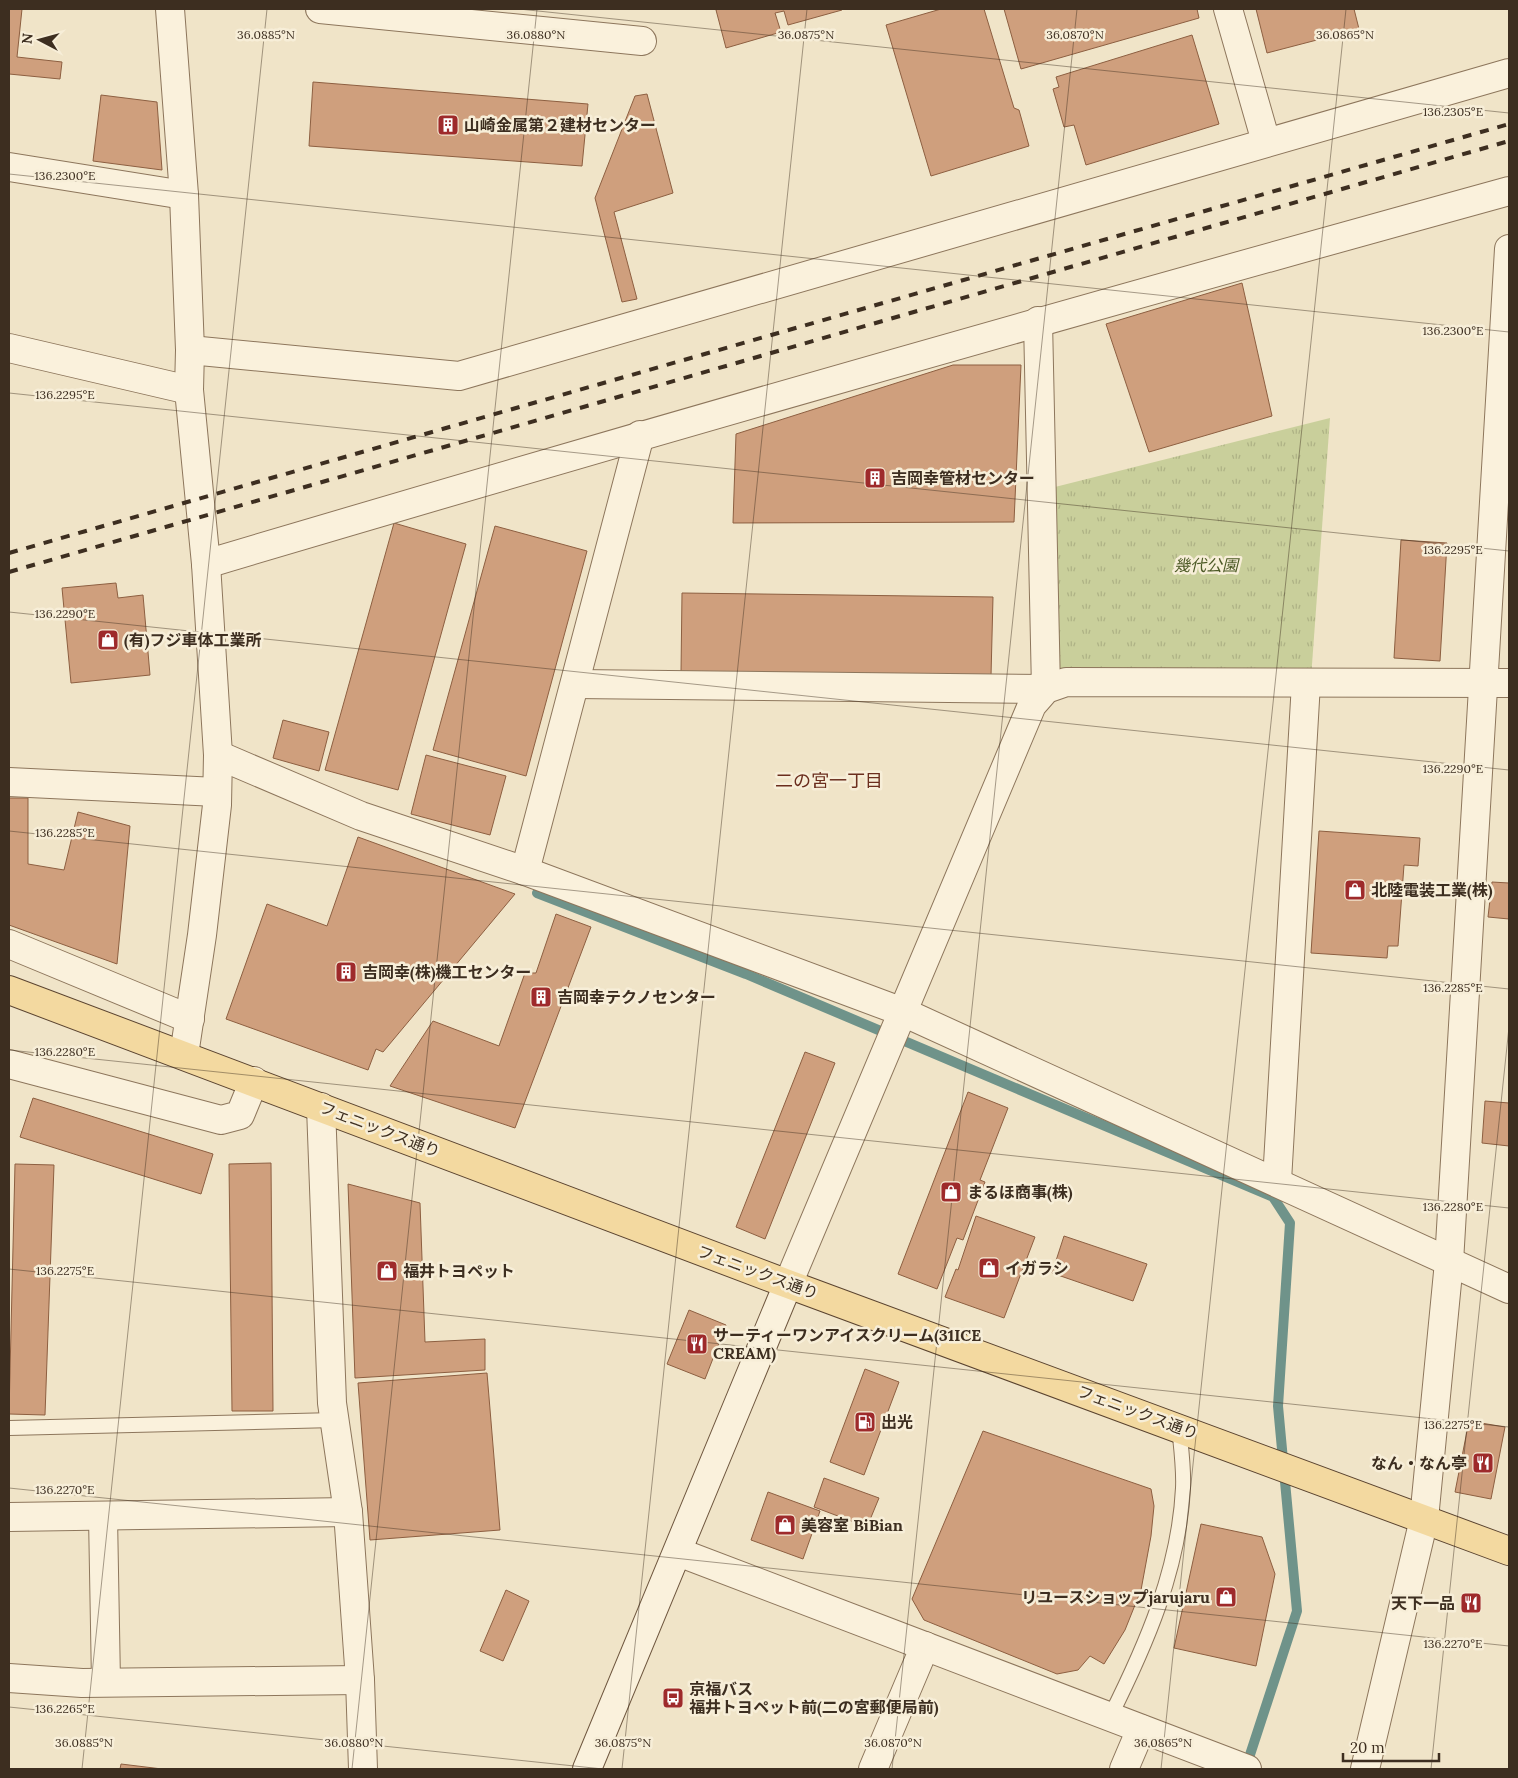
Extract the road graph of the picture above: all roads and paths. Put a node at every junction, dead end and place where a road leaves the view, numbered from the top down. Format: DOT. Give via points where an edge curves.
graph roads {
  1 [pos="170,9"];
  2 [pos="320,9"];
  3 [pos="1228,9"];
  4 [pos="642,41"];
  5 [pos="1509,73"];
  6 [pos="1266,142"];
  7 [pos="9,168"];
  8 [pos="1509,191"];
  9 [pos="184,195"];
  10 [pos="1509,249"];
  11 [pos="1038,321"];
  12 [pos="9,348"];
  13 [pos="190,350"];
  14 [pos="189,390"];
  15 [pos="640,435"];
  16 [pos="206,564"];
  17 [pos="1306,683"];
  18 [pos="1482,683"];
  19 [pos="1509,683"];
  20 [pos="575,684"];
  21 [pos="1046,690"];
  22 [pos="218,755"];
  23 [pos="9,782"];
  24 [pos="217,792"];
  25 [pos="525,871"];
  26 [pos="9,944"];
  27 [pos="9,990"];
  28 [pos="903,1012"];
  29 [pos="190,1019"];
  30 [pos="184,1055"];
  31 [pos="9,1064"];
  32 [pos="254,1081"];
  33 [pos="321,1107"];
  34 [pos="1277,1182"];
  35 [pos="1449,1262"];
  36 [pos="788,1284"];
  37 [pos="1509,1289"];
  38 [pos="336,1420"];
  39 [pos="1179,1427"];
  40 [pos="9,1428"];
  41 [pos="348,1512"];
  42 [pos="102,1516"];
  43 [pos="9,1517"];
  44 [pos="1424,1519"];
  45 [pos="1509,1551"];
  46 [pos="678,1552"];
  47 [pos="925,1646"];
  48 [pos="9,1678"];
  49 [pos="360,1680"];
  50 [pos="106,1682"];
  51 [pos="1110,1716"];
  52 [pos="1141,1728"];
  53 [pos="363,1769"];
  54 [pos="587,1769"];
  55 [pos="873,1769"];
  56 [pos="1124,1769"];
  57 [pos="1247,1769"];
  58 [pos="1365,1769"];
  1 -- 9 [label="street"];
  2 -- 4 [label="street"];
  3 -- 6 [label="street"];
  5 -- 6 [label="street"];
  6 -- 13 [label="street" via="459,376"];
  7 -- 9 [label="street"];
  8 -- 11 [label="street"];
  9 -- 13 [label="street"];
  10 -- 18 [label="street"];
  11 -- 15 [label="street"];
  11 -- 21 [label="street"];
  12 -- 14 [label="street"];
  13 -- 14 [label="street"];
  14 -- 16 [label="street"];
  15 -- 16 [label="street"];
  15 -- 20 [label="street"];
  16 -- 22 [label="street"];
  17 -- 18 [label="street"];
  17 -- 21 [label="street" via="1066,682"];
  17 -- 34 [label="street"];
  18 -- 19 [label="street"];
  18 -- 35 [label="street"];
  20 -- 21 [label="street"];
  20 -- 25 [label="street"];
  21 -- 28 [label="street" via="1032,705"];
  22 -- 24 [label="street"];
  22 -- 25 [label="street" via="361,816"];
  23 -- 24 [label="street"];
  24 -- 29 [label="street"];
  25 -- 28 [label="street"];
  26 -- 29 [label="street"];
  27 -- 30 [label="main road, フェニックス通り"];
  28 -- 34 [label="street"];
  28 -- 36 [label="street"];
  29 -- 30 [label="street"];
  30 -- 32 [label="main road, フェニックス通り"];
  31 -- 32 [label="street" via="221,1120 240,1115"];
  32 -- 33 [label="main road, フェニックス通り"];
  33 -- 36 [label="main road, フェニックス通り"];
  33 -- 38 [label="street" via="332,1403"];
  34 -- 35 [label="street"];
  35 -- 37 [label="street"];
  35 -- 44 [label="street"];
  36 -- 39 [label="main road, フェニックス通り"];
  36 -- 46 [label="street"];
  38 -- 40 [label="lane"];
  38 -- 41 [label="street"];
  39 -- 44 [label="main road, フェニックス通り"];
  39 -- 51 [label="lane" via="1184,1487 1176,1553 1149,1633"];
  41 -- 42 [label="street"];
  41 -- 49 [label="street"];
  42 -- 43 [label="street"];
  42 -- 50 [label="street"];
  44 -- 45 [label="main road, フェニックス通り"];
  44 -- 58 [label="street"];
  46 -- 47 [label="street"];
  46 -- 54 [label="street"];
  47 -- 51 [label="street"];
  47 -- 55 [label="street"];
  48 -- 50 [label="street"];
  49 -- 50 [label="street"];
  49 -- 53 [label="street"];
  51 -- 52 [label="street"];
  52 -- 56 [label="street"];
  52 -- 57 [label="street"];
}
